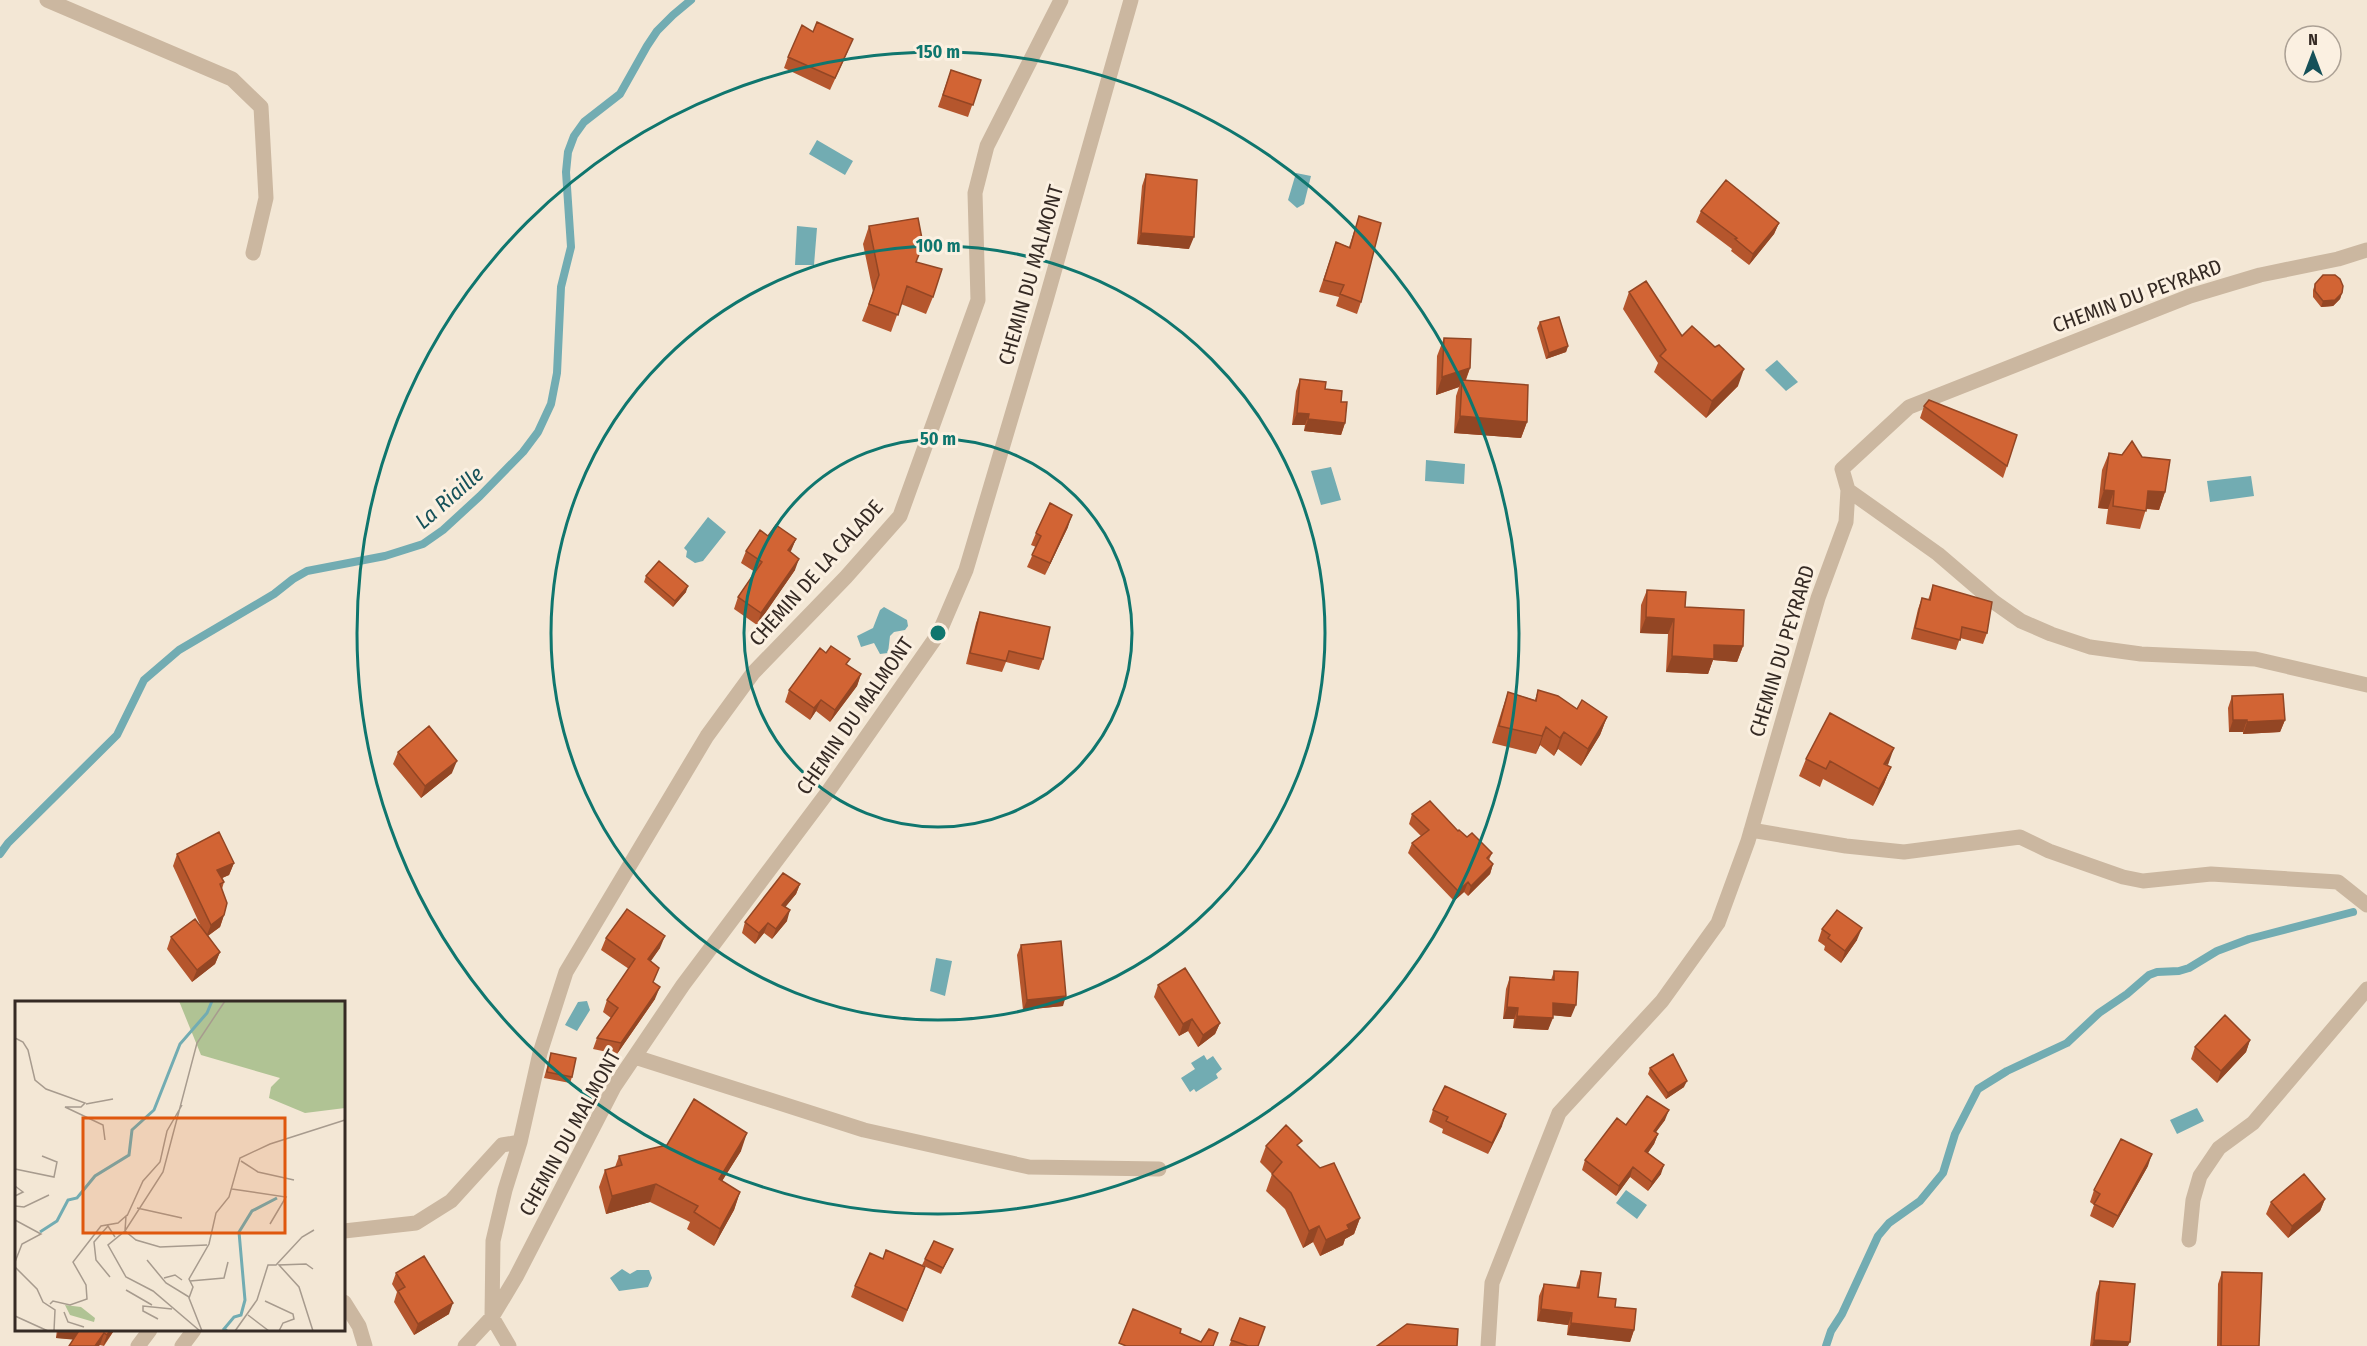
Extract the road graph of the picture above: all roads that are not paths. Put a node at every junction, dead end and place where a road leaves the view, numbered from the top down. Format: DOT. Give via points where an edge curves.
graph roads {
  1 [pos="47,0"];
  2 [pos="1061,0"];
  3 [pos="1131,0"];
  4 [pos="2367,250"];
  5 [pos="253,253"];
  6 [pos="1848,490"];
  7 [pos="2367,685"];
  8 [pos="1751,830"];
  9 [pos="2367,905"];
  10 [pos="2367,989"];
  11 [pos="635,1057"];
  12 [pos="520,1142"];
  13 [pos="1159,1169"];
  14 [pos="345,1231"];
  15 [pos="2189,1240"];
  16 [pos="345,1304"];
  17 [pos="492,1317"];
  18 [pos="149,1331"];
  19 [pos="193,1331"];
  20 [pos="138,1346"];
  21 [pos="183,1346"];
  22 [pos="365,1346"];
  23 [pos="465,1346"];
  24 [pos="508,1346"];
  25 [pos="1488,1346"];
  1 -- 5 [label="street" via="232,79 261,107 266,198"];
  2 -- 12 [label="street, CHEMIN DE LA CALADE" via="987,146 975,193 978,300 900,516 753,673 695,756 566,972 540,1053"];
  3 -- 11 [label="street, CHEMIN DU MALMONT" via="966,570 939,633"];
  4 -- 6 [label="street, CHEMIN DU PEYRARD" via="2190,296 1909,407 1842,469"];
  6 -- 7 [label="street" via="1938,554 1994,602 2021,621 2051,634 2090,647 2141,654 2255,658"];
  6 -- 8 [label="street, CHEMIN DU PEYRARD" via="1846,522 1818,598"];
  8 -- 9 [label="street" via="1904,852 2020,837 2123,878 2143,881 2211,874 2338,882"];
  8 -- 25 [label="street, CHEMIN DU PEYRARD" via="1718,923 1662,1001 1559,1113 1492,1283"];
  10 -- 15 [label="street" via="2253,1123 2219,1148 2200,1176"];
  11 -- 13 [label="street" via="864,1130 1029,1167"];
  11 -- 17 [label="street, CHEMIN DU MALMONT" via="614,1087"];
  12 -- 14 [label="street" via="502,1145 451,1201 416,1223"];
  12 -- 17 [label="street, CHEMIN DE LA CALADE" via="493,1241"];
  16 -- 22 [label="street" via="359,1326"];
  17 -- 23 [label="street, CHEMIN DU MALMONT"];
  17 -- 24 [label="street"];
  18 -- 20 [label="street"];
  19 -- 21 [label="street"];
}
